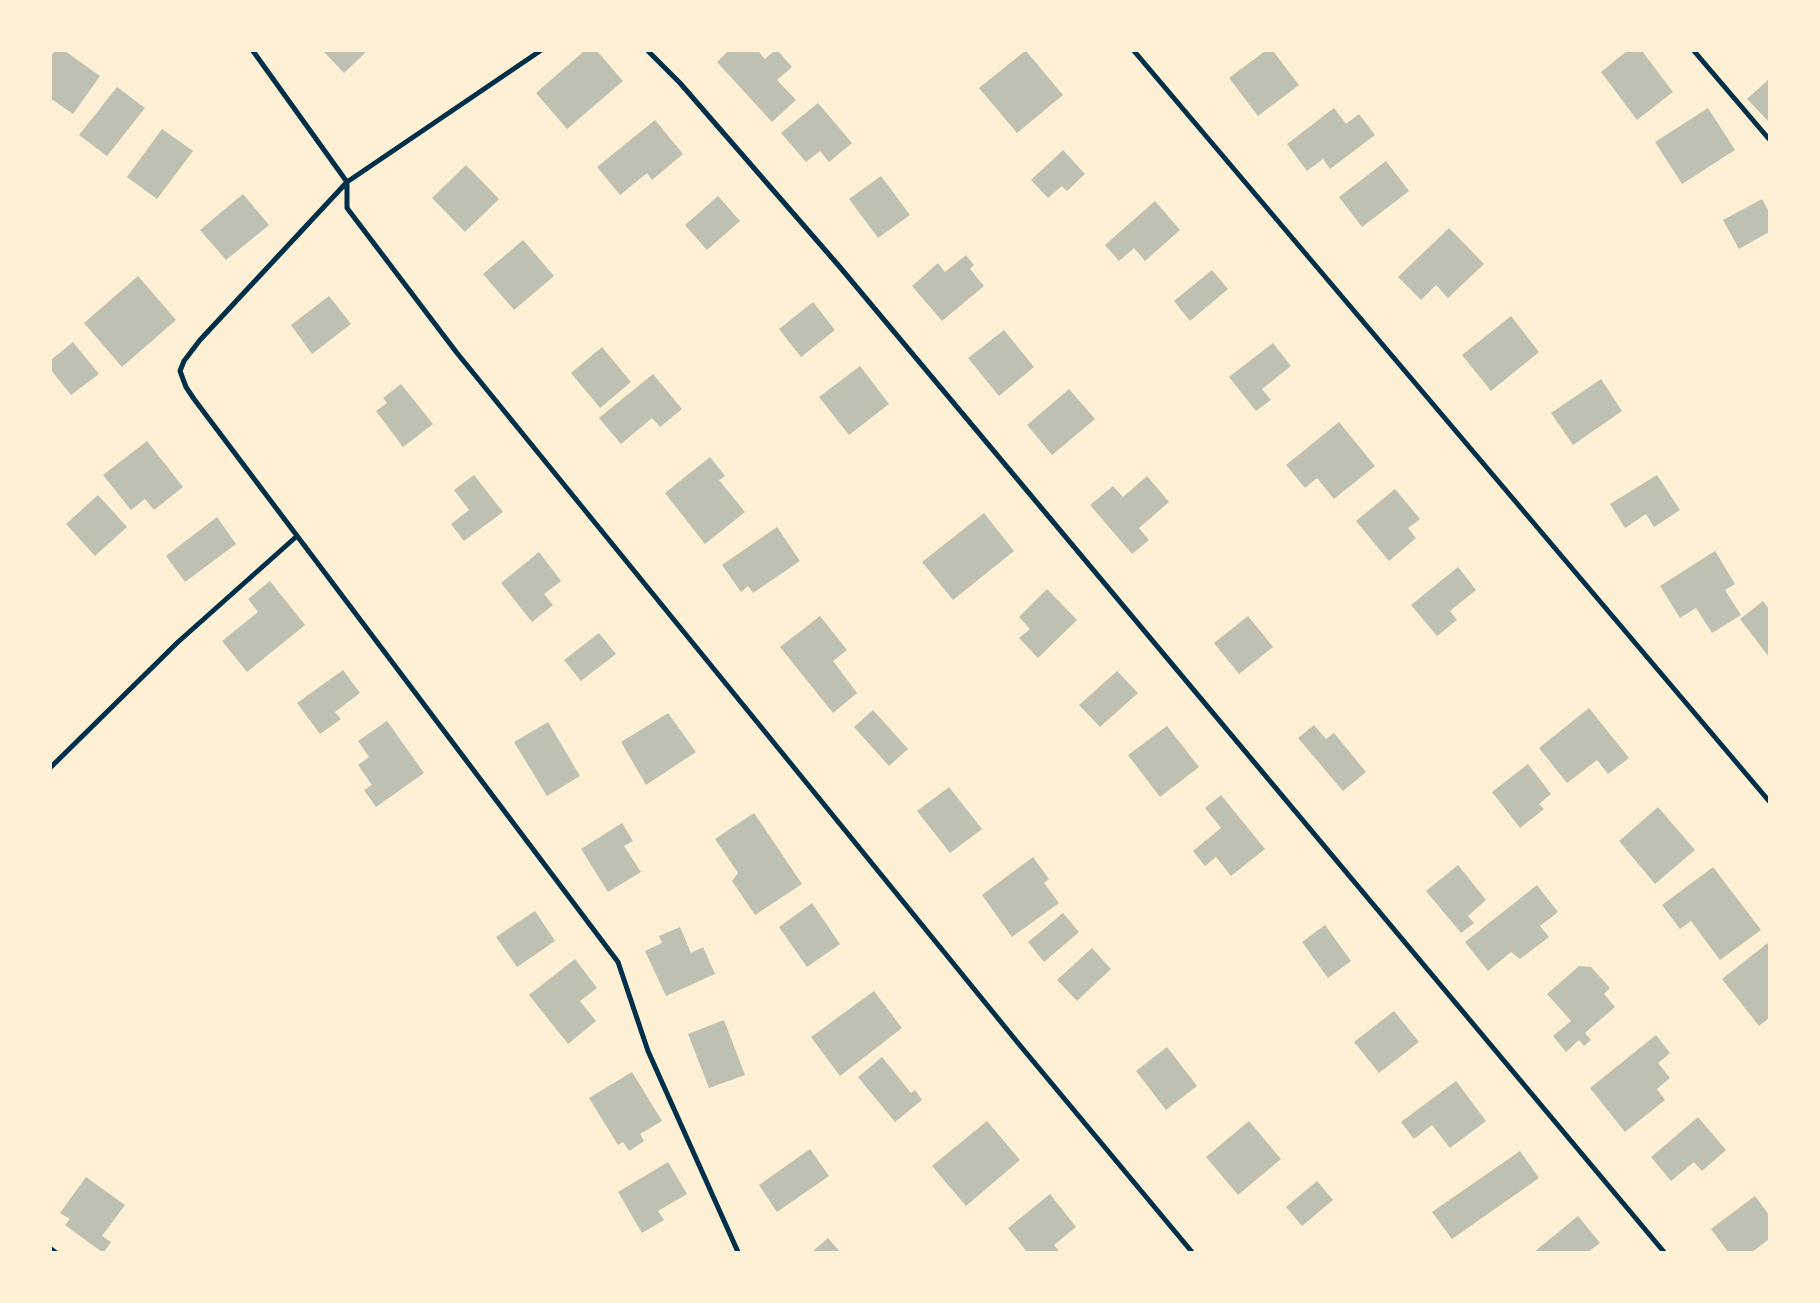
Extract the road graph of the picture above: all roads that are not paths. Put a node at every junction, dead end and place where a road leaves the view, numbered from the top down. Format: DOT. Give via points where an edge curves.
graph roads {
  1 [pos="253,51"];
  2 [pos="540,51"];
  3 [pos="648,51"];
  4 [pos="1134,51"];
  5 [pos="1694,51"];
  6 [pos="1769,139"];
  7 [pos="347,182"];
  8 [pos="297,536"];
  9 [pos="51,767"];
  10 [pos="1769,800"];
  11 [pos="51,1249"];
  12 [pos="55,1252"];
  13 [pos="738,1252"];
  14 [pos="1192,1252"];
  15 [pos="1664,1252"];
  1 -- 7 [label="street"];
  2 -- 7 [label="street"];
  3 -- 15 [label="street" via="680,83 845,274"];
  4 -- 10 [label="street"];
  5 -- 6 [label="street"];
  7 -- 8 [label="street" via="200,340 180,372 194,399"];
  7 -- 14 [label="street" via="347,208 457,353"];
  8 -- 9 [label="street" via="178,642"];
  8 -- 13 [label="street" via="618,962 648,1051"];
  11 -- 12 [label="street"];
}
